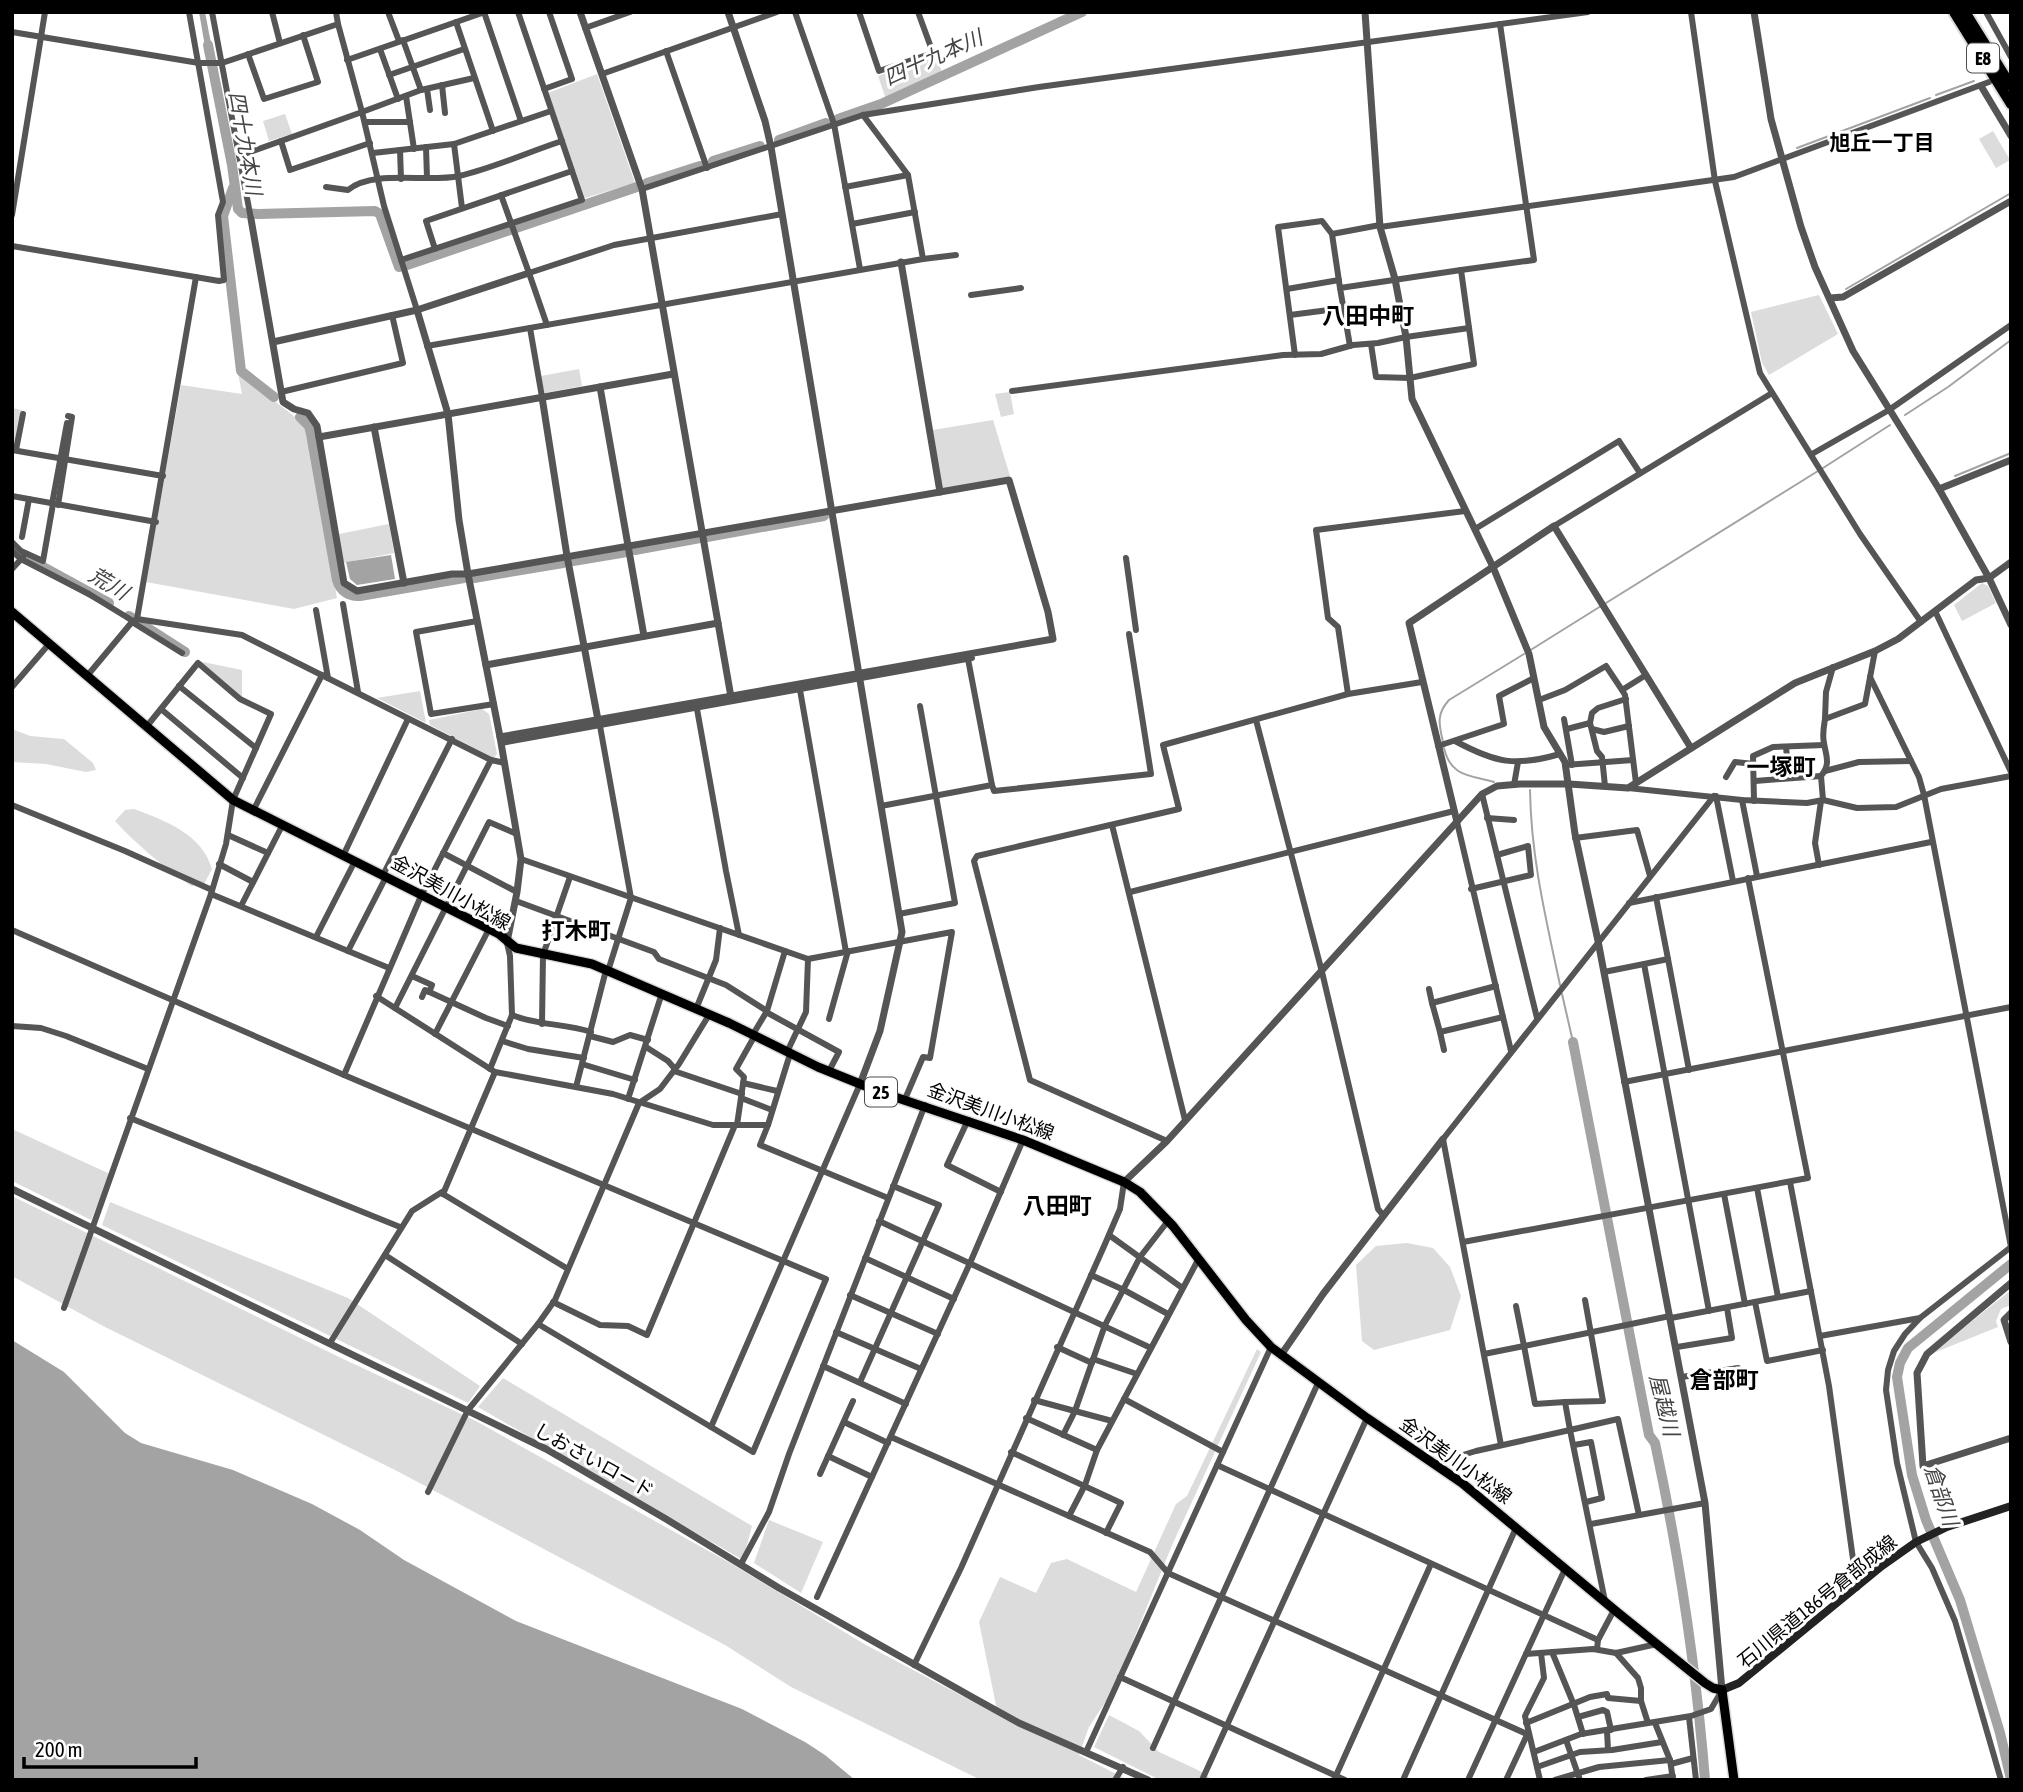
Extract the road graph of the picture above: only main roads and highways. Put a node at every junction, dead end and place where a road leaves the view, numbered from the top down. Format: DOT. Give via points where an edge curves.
graph roads {
  1 [pos="1954,12"];
  2 [pos="1965,12"];
  3 [pos="2011,86"];
  4 [pos="2011,104"];
  5 [pos="12,612"];
  6 [pos="2011,1506"];
  7 [pos="1722,1690"];
  8 [pos="1734,1780"];
  1 -- 4 [label="highway, E8"];
  2 -- 3 [label="highway, E8"];
  5 -- 7 [label="main road, 金沢美川小松線 / 25" via="233,800 499,934 516,948 577,959 607,970 829,1072 968,1120 1140,1192 1271,1347 1462,1483 1705,1683"];
  6 -- 7 [label="main road, 石川県道186号倉部成線" via="1918,1541 1739,1684"];
  7 -- 8 [label="main road"];
}
